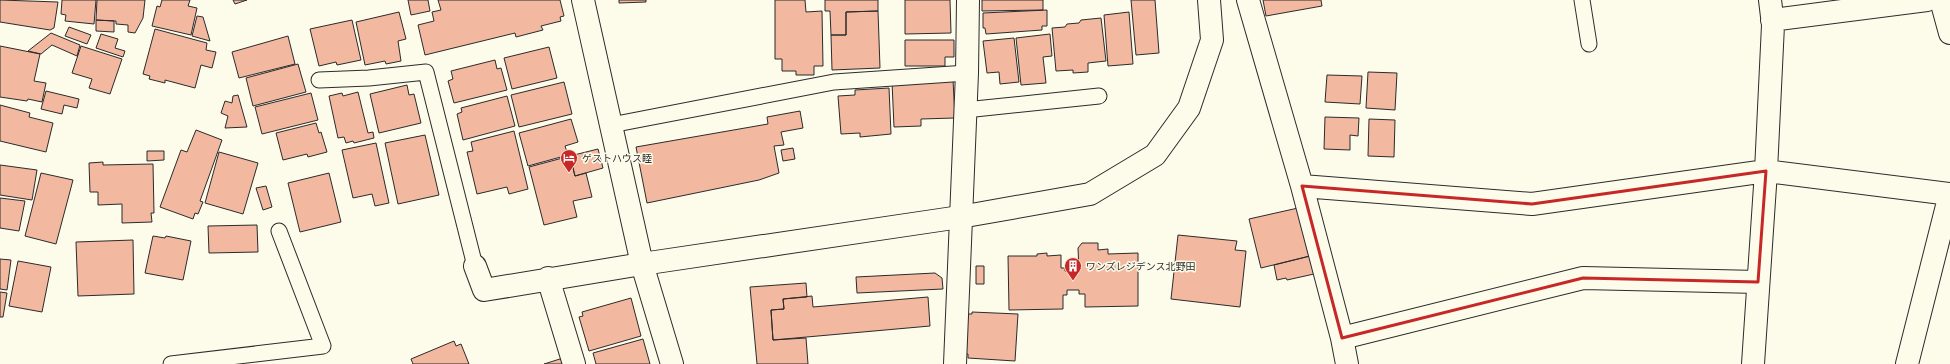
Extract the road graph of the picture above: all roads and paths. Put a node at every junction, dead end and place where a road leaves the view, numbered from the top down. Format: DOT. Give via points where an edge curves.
graph roads {
  1 [pos="583,0"];
  2 [pos="968,0"];
  3 [pos="1208,0"];
  4 [pos="1248,0"];
  5 [pos="1582,0"];
  6 [pos="1927,0"];
  7 [pos="1941,0"];
  8 [pos="1771,10"];
  9 [pos="1950,33"];
  10 [pos="1589,44"];
  11 [pos="967,74"];
  12 [pos="319,80"];
  13 [pos="1099,96"];
  14 [pos="965,110"];
  15 [pos="611,125"];
  16 [pos="1766,171"];
  17 [pos="1302,186"];
  18 [pos="1950,194"];
  19 [pos="960,217"];
  20 [pos="278,231"];
  21 [pos="642,264"];
  22 [pos="476,266"];
  23 [pos="548,278"];
  24 [pos="1758,282"];
  25 [pos="1342,338"];
  26 [pos="171,364"];
  27 [pos="574,364"];
  28 [pos="672,364"];
  29 [pos="955,364"];
  30 [pos="1347,364"];
  31 [pos="1753,364"];
  32 [pos="1907,364"];
  1 -- 15 [label="street"];
  2 -- 11 [label="street"];
  3 -- 19 [label="street" via="1212,40 1189,108 1155,155 1090,194"];
  4 -- 17 [label="street"];
  5 -- 10 [label="lane"];
  6 -- 8 [label="street"];
  7 -- 9 [label="street"];
  8 -- 16 [label="street"];
  11 -- 14 [label="street"];
  11 -- 15 [label="lane" via="834,82"];
  12 -- 22 [label="lane" via="426,72"];
  13 -- 14 [label="lane"];
  14 -- 19 [label="street"];
  15 -- 21 [label="street"];
  16 -- 17 [label="street" via="1532,204"];
  16 -- 18 [label="street"];
  16 -- 24 [label="street"];
  17 -- 25 [label="street"];
  18 -- 32 [label="street"];
  19 -- 21 [label="street"];
  19 -- 29 [label="street"];
  20 -- 26 [label="lane" via="323,346"];
  21 -- 23 [label="street"];
  21 -- 28 [label="street"];
  22 -- 23 [label="street" via="484,290"];
  23 -- 27 [label="street"];
  24 -- 25 [label="street" via="1583,278"];
  24 -- 31 [label="street"];
  25 -- 30 [label="street"];
}
